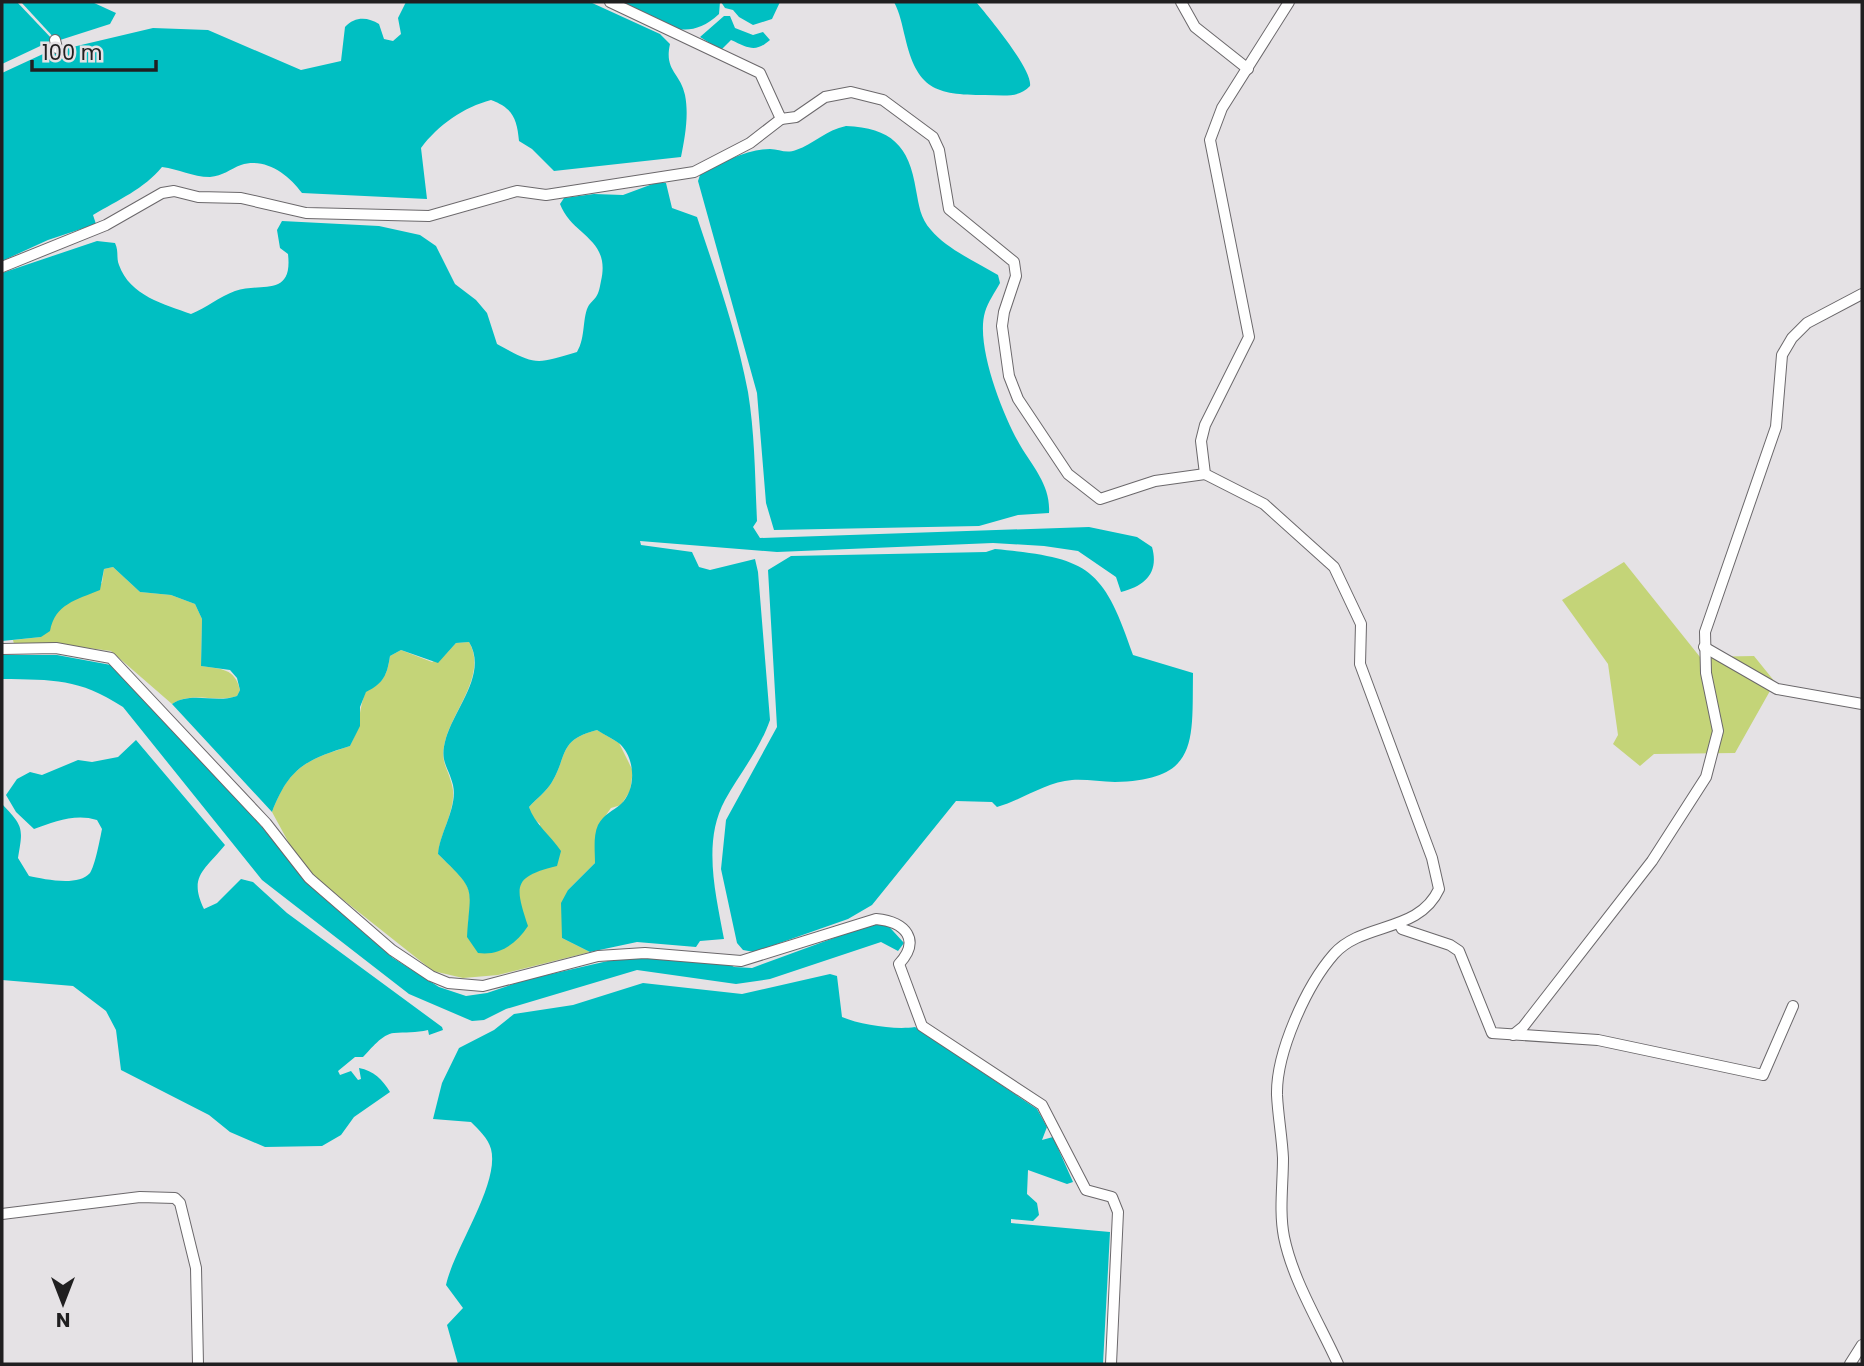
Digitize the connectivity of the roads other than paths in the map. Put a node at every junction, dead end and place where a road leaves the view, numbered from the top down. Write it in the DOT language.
graph roads {
  1 [pos="610,2"];
  2 [pos="1181,2"];
  3 [pos="1289,2"];
  4 [pos="1248,69"];
  5 [pos="781,119"];
  6 [pos="2,267"];
  7 [pos="1862,294"];
  8 [pos="1205,474"];
  9 [pos="1704,647"];
  10 [pos="2,649"];
  11 [pos="1862,704"];
  12 [pos="1399,923"];
  13 [pos="1793,1006"];
  14 [pos="1513,1035"];
  15 [pos="2,1214"];
  16 [pos="1862,1345"];
  17 [pos="198,1364"];
  18 [pos="1111,1364"];
  19 [pos="1338,1364"];
  20 [pos="1850,1364"];
  1 -- 5 [label="street"];
  2 -- 4 [label="street"];
  3 -- 4 [label="street"];
  4 -- 8 [label="street"];
  5 -- 6 [label="street"];
  5 -- 8 [label="street"];
  7 -- 9 [label="street"];
  8 -- 12 [label="street"];
  9 -- 11 [label="street"];
  9 -- 14 [label="street"];
  10 -- 18 [label="street"];
  12 -- 14 [label="street"];
  12 -- 19 [label="street"];
  13 -- 14 [label="street"];
  15 -- 17 [label="street"];
  16 -- 20 [label="street"];
}
